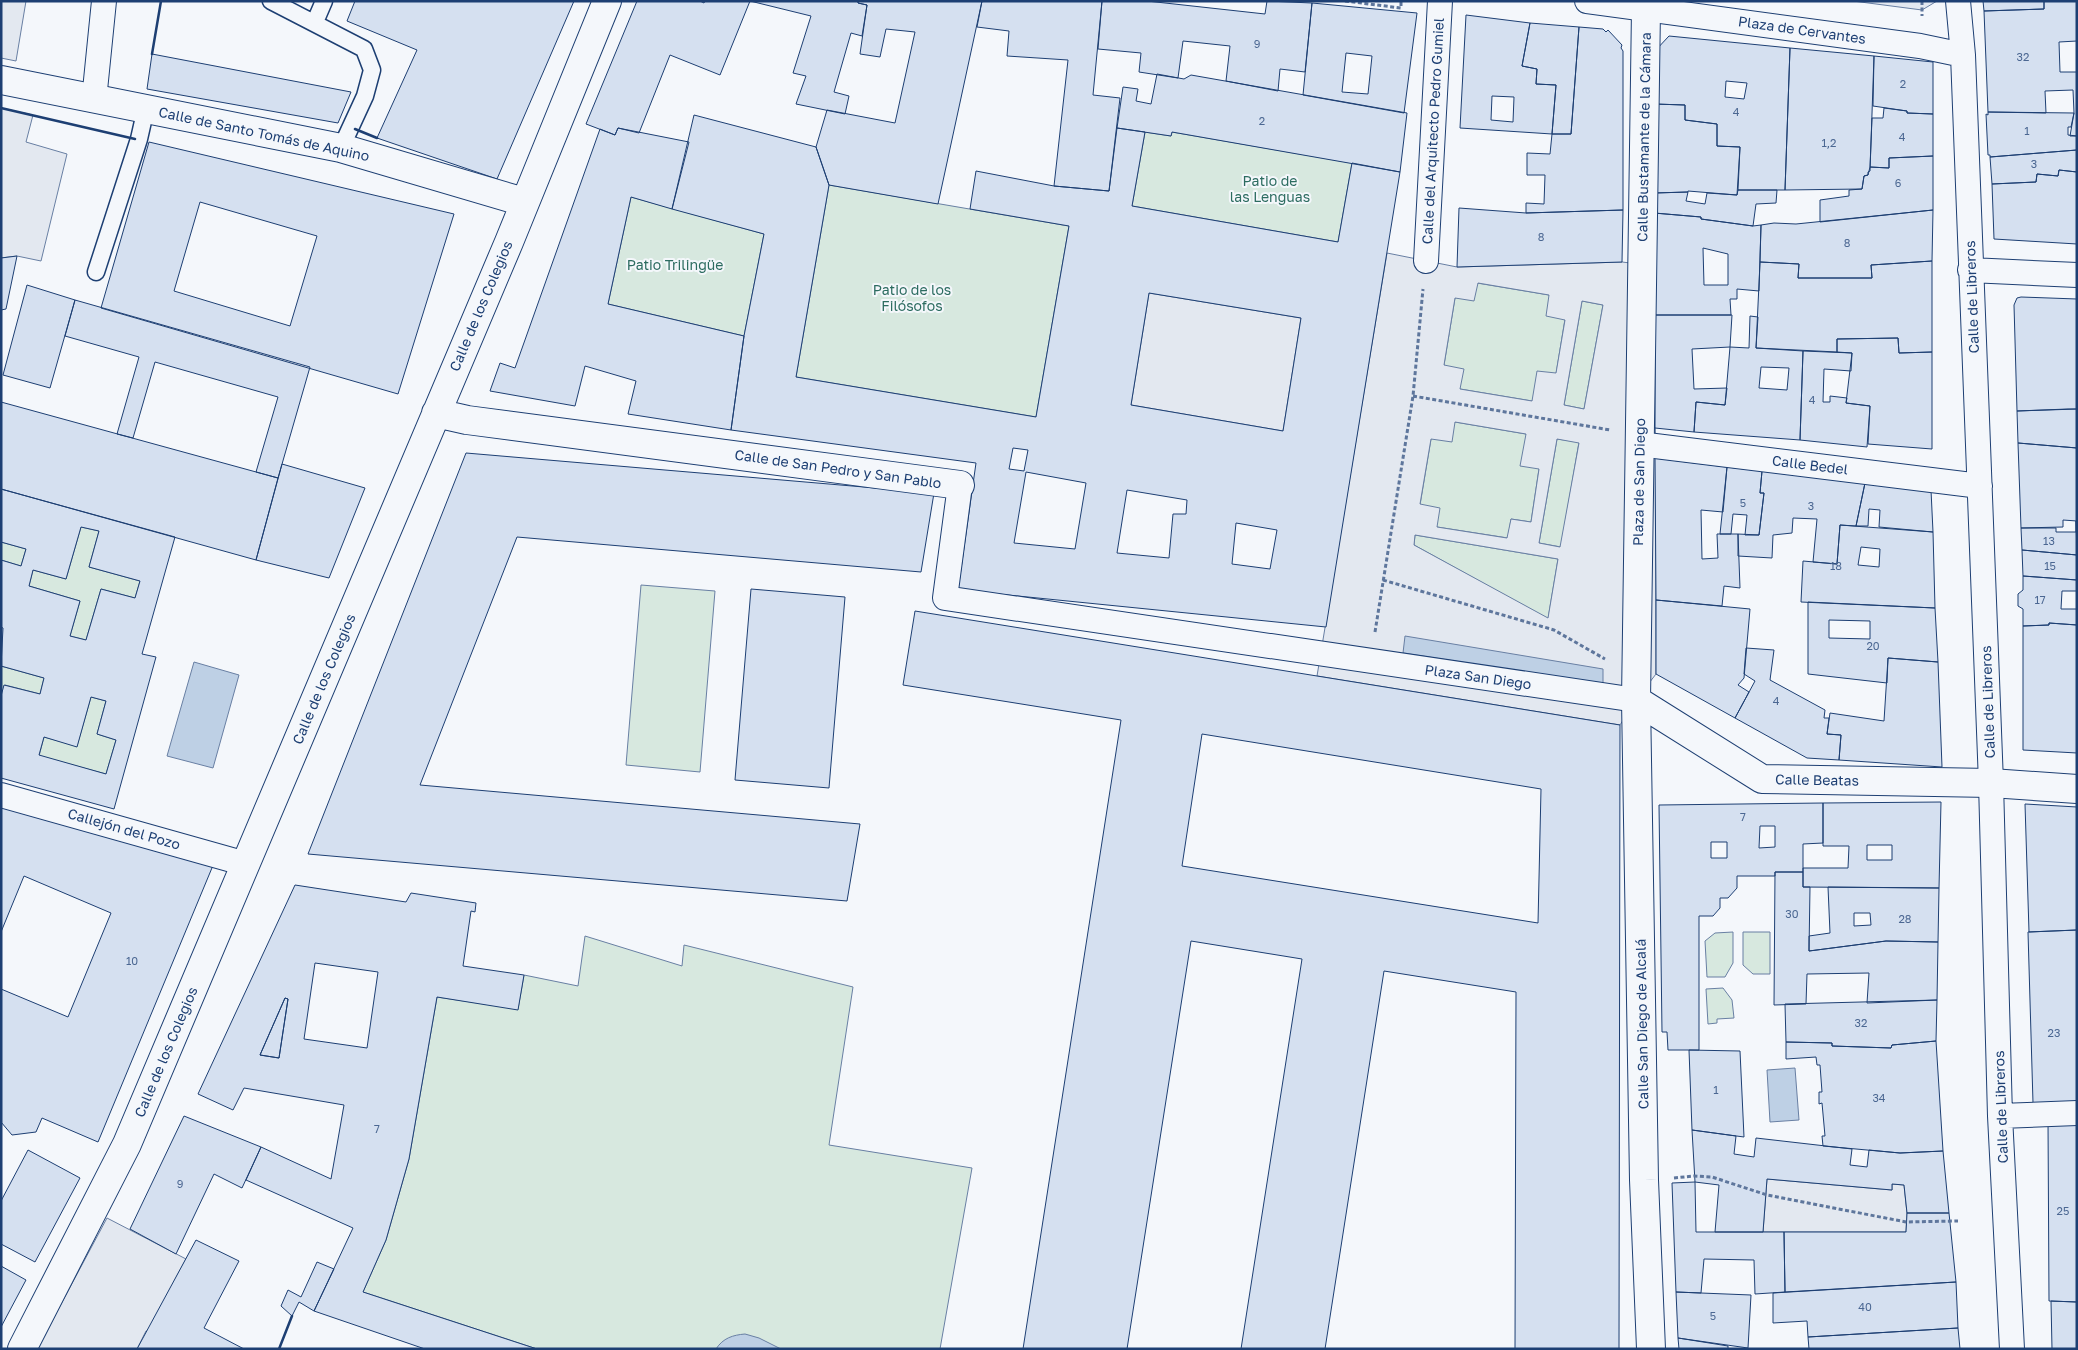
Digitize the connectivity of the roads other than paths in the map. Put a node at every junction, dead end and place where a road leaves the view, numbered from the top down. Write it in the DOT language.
graph roads {
  1 [pos="104,1"];
  2 [pos="271,1"];
  3 [pos="324,1"];
  4 [pos="607,1"];
  5 [pos="1440,1"];
  6 [pos="1587,1"];
  7 [pos="1958,1"];
  8 [pos="1646,9"];
  9 [pos="314,22"];
  10 [pos="1963,55"];
  11 [pos="1,80"];
  12 [pos="94,100"];
  13 [pos="146,108"];
  14 [pos="341,148"];
  15 [pos="524,202"];
  16 [pos="1426,261"];
  17 [pos="1642,265"];
  18 [pos="1970,270"];
  19 [pos="96,272"];
  20 [pos="2077,275"];
  21 [pos="436,413"];
  22 [pos="1640,439"];
  23 [pos="960,485"];
  24 [pos="1980,486"];
  25 [pos="1321,653"];
  26 [pos="1636,688"];
  27 [pos="1991,783"];
  28 [pos="2077,790"];
  29 [pos="1,794"];
  30 [pos="246,864"];
  31 [pos="2077,1113"];
  32 [pos="2000,1116"];
  33 [pos="22,1349"];
  34 [pos="1651,1349"];
  35 [pos="2012,1349"];
  1 -- 12 [label="street"];
  2 -- 9 [label="lane"];
  3 -- 9 [label="lane"];
  4 -- 15 [label="street, Calle de los Colegios"];
  5 -- 16 [label="street, Calle del Arquitecto Pedro Gumiel"];
  6 -- 8 [label="street, Plaza de Cervantes"];
  7 -- 10 [label="street"];
  8 -- 10 [label="street, Plaza de Cervantes"];
  8 -- 17 [label="street, Calle Bustamante de la Cámara"];
  9 -- 14 [label="lane"];
  10 -- 18 [label="street, Calle de Libreros"];
  11 -- 12 [label="street, Calle de Santo Tomás de Aquino"];
  12 -- 13 [label="street, Calle de Santo Tomás de Aquino"];
  13 -- 14 [label="street, Calle de Santo Tomás de Aquino"];
  13 -- 19 [label="lane"];
  14 -- 15 [label="street, Calle de Santo Tomás de Aquino"];
  15 -- 21 [label="street, Calle de los Colegios"];
  17 -- 22 [label="street, Plaza de San Diego"];
  18 -- 20 [label="street"];
  18 -- 24 [label="street, Calle de Libreros"];
  21 -- 23 [label="street, Calle de San Pedro y San Pablo"];
  21 -- 30 [label="street, Calle de los Colegios"];
  22 -- 24 [label="street, Calle Bedel"];
  22 -- 26 [label="street, Plaza de San Diego"];
  23 -- 25 [label="street, Calle de San Pedro y San Pablo"];
  24 -- 27 [label="street, Calle de Libreros"];
  25 -- 26 [label="street, Plaza San Diego"];
  26 -- 27 [label="street, Calle Beatas"];
  26 -- 34 [label="street, Calle San Diego de Alcalá"];
  27 -- 28 [label="street, Calle Beatas"];
  27 -- 32 [label="street, Calle de Libreros"];
  29 -- 30 [label="street, Callejón del Pozo"];
  30 -- 33 [label="street, Calle de los Colegios"];
  31 -- 32 [label="street"];
  32 -- 35 [label="street, Calle de Libreros"];
}
